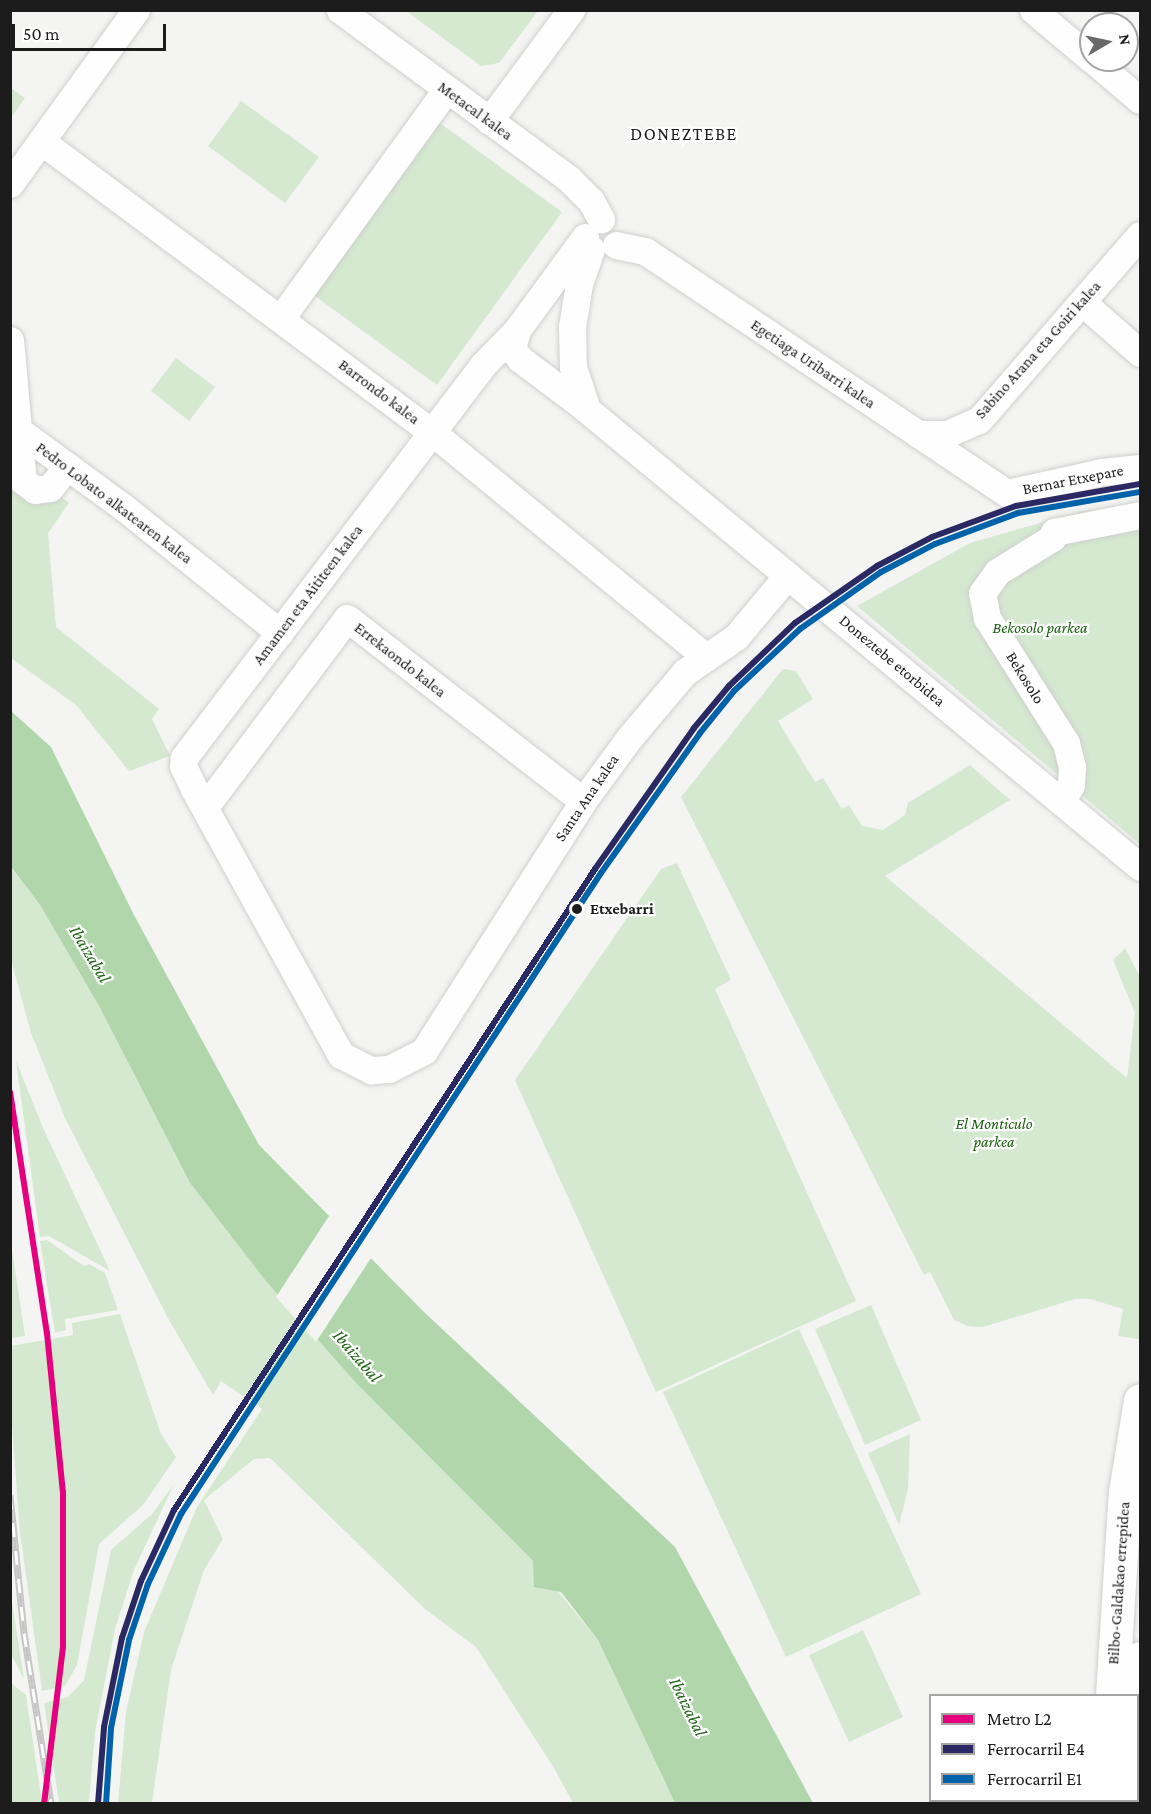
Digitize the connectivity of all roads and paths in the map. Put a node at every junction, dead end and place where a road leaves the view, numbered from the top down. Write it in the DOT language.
graph roads {
  1 [pos="136,10"];
  2 [pos="340,10"];
  3 [pos="571,10"];
  4 [pos="1034,10"];
  5 [pos="1079,48"];
  6 [pos="1107,72"];
  7 [pos="446,90"];
  8 [pos="1140,100"];
  9 [pos="489,121"];
  10 [pos="41,141"];
  11 [pos="10,184"];
  12 [pos="1140,235"];
  13 [pos="598,238"];
  14 [pos="1082,302"];
  15 [pos="281,318"];
  16 [pos="517,330"];
  17 [pos="10,340"];
  18 [pos="1140,352"];
  19 [pos="520,359"];
  20 [pos="483,365"];
  21 [pos="588,410"];
  22 [pos="18,430"];
  23 [pos="432,432"];
  24 [pos="918,434"];
  25 [pos="67,466"];
  26 [pos="1140,468"];
  27 [pos="1007,493"];
  28 [pos="1140,515"];
  29 [pos="787,576"];
  30 [pos="280,633"];
  31 [pos="706,657"];
  32 [pos="583,801"];
  33 [pos="1062,801"];
  34 [pos="205,807"];
  35 [pos="1140,867"];
  36 [pos="1140,1400"];
  37 [pos="1140,1658"];
  38 [pos="1112,1694"];
  39 [pos="1138,1694"];
  1 -- 10 [label="street"];
  2 -- 7 [label="street, Metacal kalea"];
  3 -- 9 [label="street"];
  4 -- 5 [label="street"];
  6 -- 8 [label="street"];
  7 -- 9 [label="street, Metacal kalea"];
  7 -- 15 [label="street"];
  9 -- 13 [label="street, Metacal kalea"];
  10 -- 11 [label="street"];
  10 -- 15 [label="street, Barrondo kalea"];
  12 -- 14 [label="street, Sabino Arana eta Goiri kalea"];
  13 -- 16 [label="street"];
  13 -- 21 [label="street, Doneztebe etorbidea"];
  13 -- 24 [label="street, Egetiaga Uribarri kalea"];
  14 -- 18 [label="street"];
  14 -- 24 [label="street, Sabino Arana eta Goiri kalea"];
  15 -- 23 [label="street, Barrondo kalea"];
  16 -- 19 [label="street"];
  16 -- 20 [label="street"];
  17 -- 22 [label="street, Pedro Lobato alkatearen kalea"];
  19 -- 20 [label="street"];
  19 -- 21 [label="street, Doneztebe etorbidea"];
  20 -- 23 [label="street"];
  21 -- 29 [label="street, Doneztebe etorbidea"];
  22 -- 25 [label="street, Pedro Lobato alkatearen kalea"];
  22 -- 25 [label="street"];
  23 -- 30 [label="street, Amamen eta Aititeen kalea"];
  23 -- 31 [label="street, Barrondo kalea"];
  24 -- 27 [label="street, Egetiaga Uribarri kalea"];
  25 -- 30 [label="street, Pedro Lobato alkatearen kalea"];
  26 -- 27 [label="street, Bernar Etxepare"];
  28 -- 33 [label="street, Bekosolo"];
  29 -- 31 [label="street, Santa Ana kalea"];
  29 -- 33 [label="street, Doneztebe etorbidea"];
  30 -- 34 [label="street, Amamen eta Aititeen kalea"];
  31 -- 32 [label="street, Santa Ana kalea"];
  32 -- 34 [label="street, Errekaondo kalea"];
  32 -- 34 [label="street, Santa Ana kalea"];
  33 -- 35 [label="street, Doneztebe etorbidea"];
  36 -- 38 [label="highway, Bilbo-Galdakao errepidea"];
  37 -- 39 [label="highway, Bilbo-Galdakao errepidea"];
}
